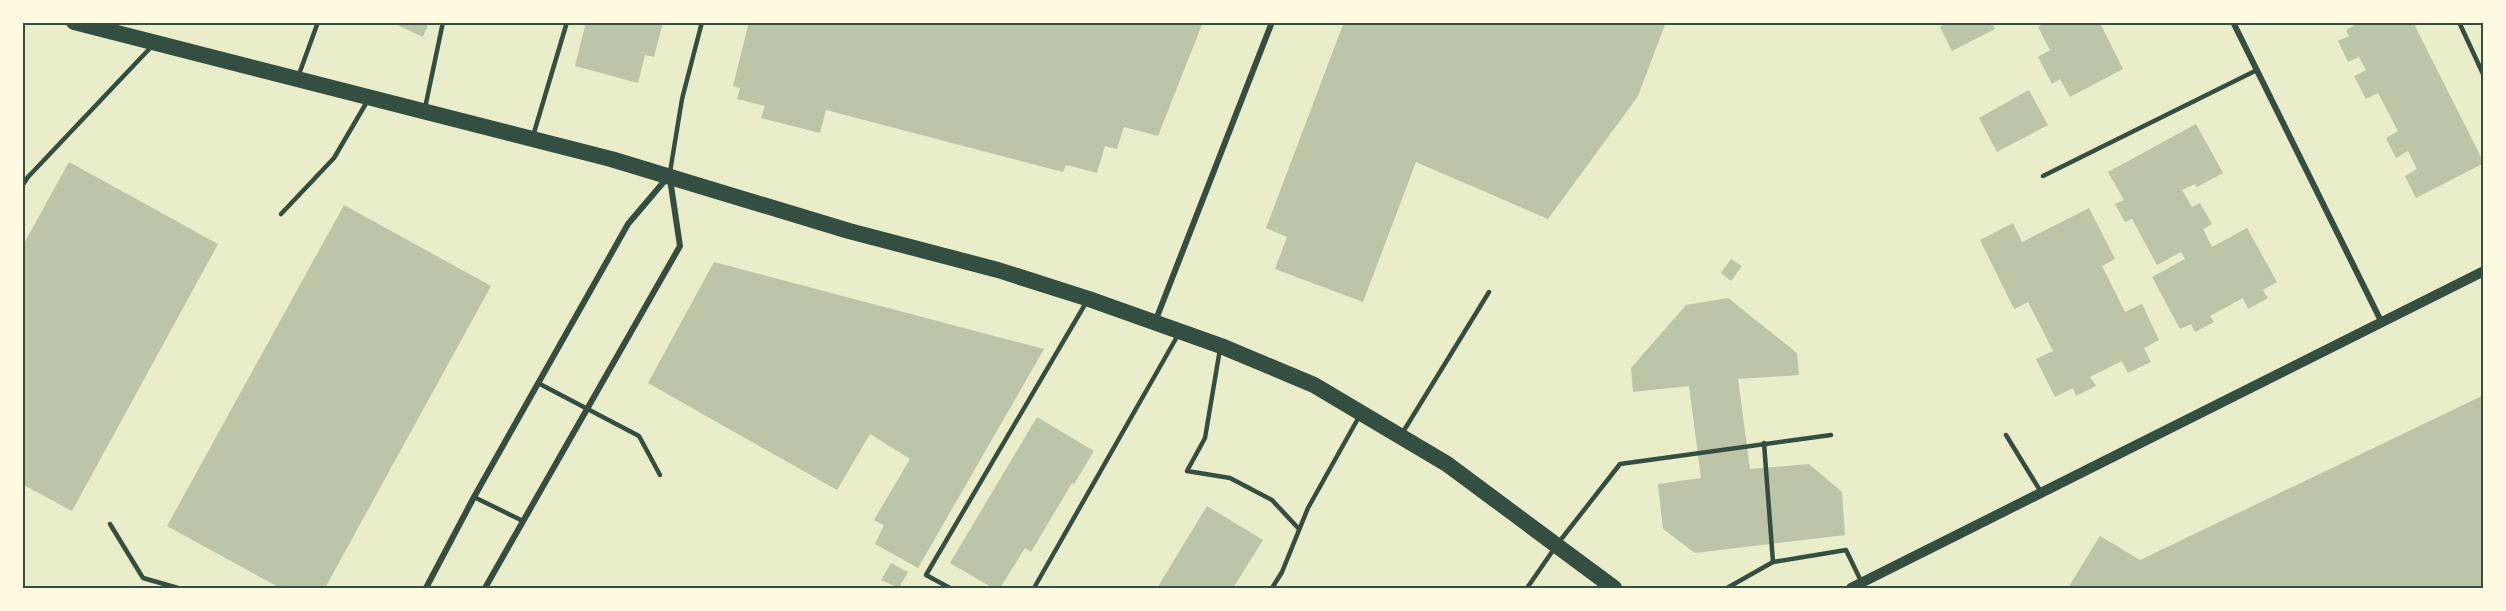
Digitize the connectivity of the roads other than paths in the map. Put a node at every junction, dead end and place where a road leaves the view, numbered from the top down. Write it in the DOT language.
graph roads {
  1 [pos="74,22"];
  2 [pos="318,22"];
  3 [pos="443,22"];
  4 [pos="567,22"];
  5 [pos="702,22"];
  6 [pos="1272,22"];
  7 [pos="2233,22"];
  8 [pos="2459,22"];
  9 [pos="155,43"];
  10 [pos="2257,69"];
  11 [pos="2484,76"];
  12 [pos="297,80"];
  13 [pos="370,97"];
  14 [pos="424,111"];
  15 [pos="532,138"];
  16 [pos="669,175"];
  17 [pos="2043,176"];
  18 [pos="22,186"];
  19 [pos="281,214"];
  20 [pos="2484,271"];
  21 [pos="1490,292"];
  22 [pos="1089,299"];
  23 [pos="1154,323"];
  24 [pos="2382,323"];
  25 [pos="1180,332"];
  26 [pos="1221,346"];
  27 [pos="538,383"];
  28 [pos="587,409"];
  29 [pos="1361,413"];
  30 [pos="1831,435"];
  31 [pos="2006,435"];
  32 [pos="1400,437"];
  33 [pos="1764,443"];
  34 [pos="660,475"];
  35 [pos="2042,493"];
  36 [pos="474,497"];
  37 [pos="522,521"];
  38 [pos="110,524"];
  39 [pos="1299,529"];
  40 [pos="1557,545"];
  41 [pos="1773,562"];
  42 [pos="1862,583"];
  43 [pos="178,588"];
  44 [pos="426,588"];
  45 [pos="485,588"];
  46 [pos="950,588"];
  47 [pos="1034,588"];
  48 [pos="1272,588"];
  49 [pos="1527,588"];
  50 [pos="1614,588"];
  51 [pos="1727,588"];
  52 [pos="1851,588"];
  1 -- 9 [label="highway"];
  2 -- 12 [label="lane"];
  3 -- 14 [label="lane"];
  4 -- 15 [label="lane"];
  5 -- 16 [label="lane"];
  6 -- 23 [label="street"];
  7 -- 10 [label="street"];
  8 -- 11 [label="lane"];
  9 -- 12 [label="highway"];
  9 -- 18 [label="lane"];
  10 -- 17 [label="lane"];
  10 -- 24 [label="street"];
  12 -- 13 [label="highway"];
  13 -- 14 [label="highway"];
  13 -- 19 [label="lane"];
  14 -- 15 [label="highway"];
  15 -- 16 [label="highway"];
  16 -- 22 [label="highway"];
  16 -- 27 [label="street"];
  16 -- 28 [label="street"];
  20 -- 24 [label="street"];
  21 -- 32 [label="lane"];
  22 -- 23 [label="highway"];
  22 -- 46 [label="lane"];
  23 -- 25 [label="highway"];
  24 -- 35 [label="street"];
  25 -- 26 [label="highway"];
  25 -- 47 [label="lane"];
  26 -- 29 [label="highway"];
  26 -- 39 [label="lane"];
  27 -- 28 [label="lane"];
  27 -- 36 [label="street"];
  28 -- 34 [label="lane"];
  28 -- 37 [label="street"];
  29 -- 32 [label="highway"];
  29 -- 39 [label="lane"];
  30 -- 33 [label="lane"];
  31 -- 35 [label="lane"];
  32 -- 40 [label="highway"];
  33 -- 40 [label="lane"];
  33 -- 41 [label="lane"];
  35 -- 42 [label="street"];
  36 -- 37 [label="lane"];
  36 -- 44 [label="street"];
  37 -- 45 [label="street"];
  38 -- 43 [label="lane"];
  39 -- 48 [label="lane"];
  40 -- 49 [label="lane"];
  40 -- 50 [label="highway"];
  41 -- 42 [label="lane"];
  41 -- 51 [label="lane"];
  42 -- 52 [label="street"];
}
